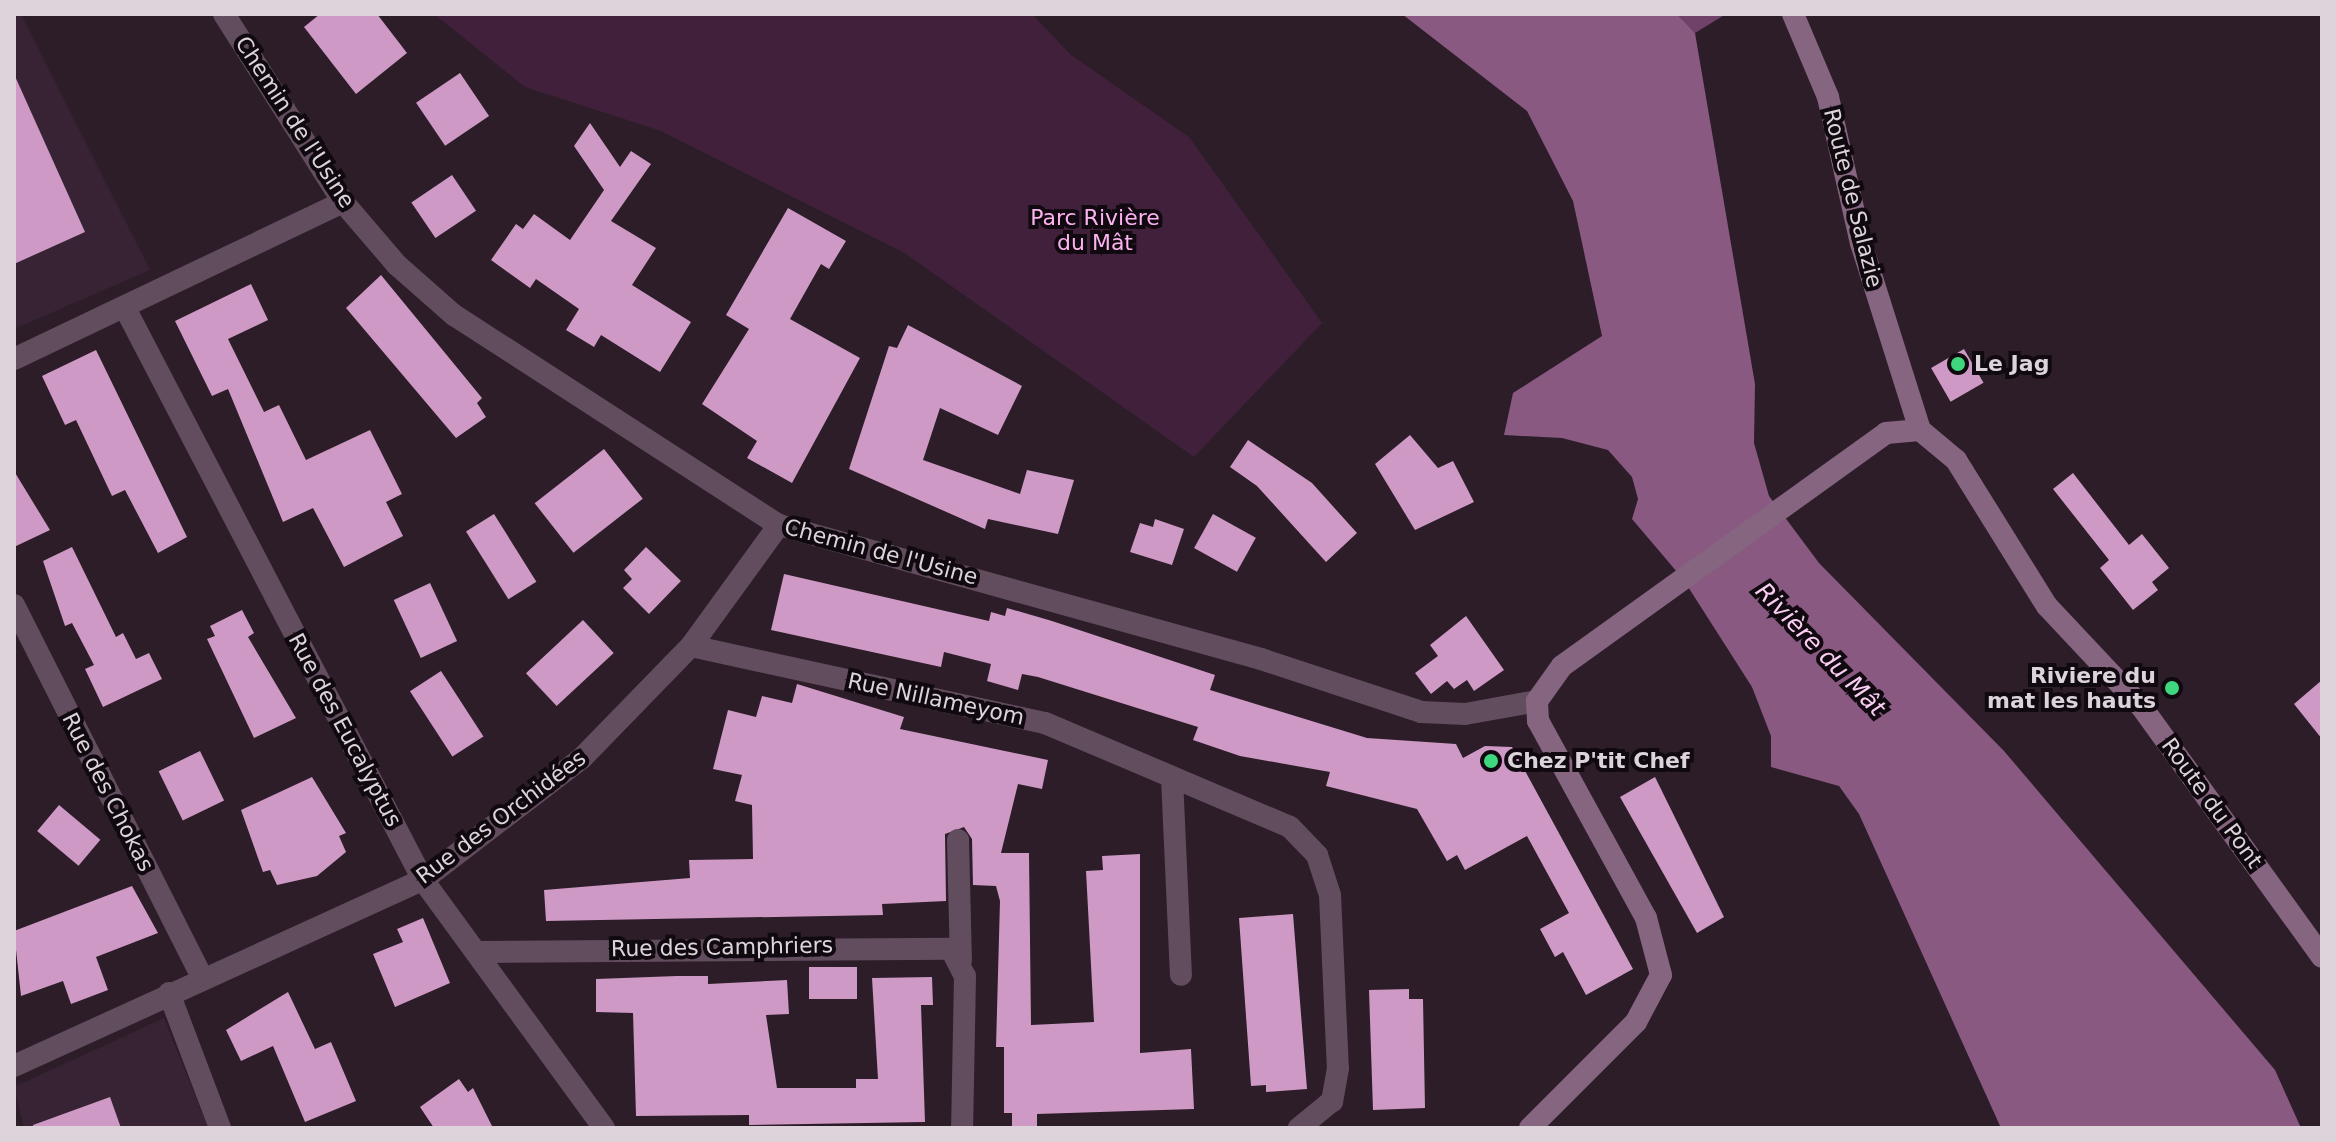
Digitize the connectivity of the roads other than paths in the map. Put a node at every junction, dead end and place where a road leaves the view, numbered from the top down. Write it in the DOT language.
graph roads {
  1 [pos="224,14"];
  2 [pos="1793,14"];
  3 [pos="343,202"];
  4 [pos="125,308"];
  5 [pos="14,359"];
  6 [pos="1920,430"];
  7 [pos="779,525"];
  8 [pos="14,605"];
  9 [pos="691,646"];
  10 [pos="1537,701"];
  11 [pos="1172,778"];
  12 [pos="958,840"];
  13 [pos="423,880"];
  14 [pos="477,952"];
  15 [pos="2322,957"];
  16 [pos="961,960"];
  17 [pos="1181,975"];
  18 [pos="203,979"];
  19 [pos="169,993"];
  20 [pos="14,1066"];
  21 [pos="220,1128"];
  22 [pos="604,1128"];
  23 [pos="962,1128"];
  24 [pos="1299,1128"];
  25 [pos="1530,1128"];
  1 -- 3 [label="street, Chemin de l'Usine"];
  2 -- 6 [label="main road, Route de Salazie"];
  3 -- 4 [label="street"];
  3 -- 7 [label="street, Chemin de l'Usine"];
  4 -- 5 [label="street"];
  4 -- 13 [label="street, Rue des Eucalyptus"];
  6 -- 10 [label="main road"];
  6 -- 15 [label="main road, Route du Pont"];
  7 -- 9 [label="street, Rue des Orchidées"];
  7 -- 10 [label="street, Chemin de l'Usine"];
  8 -- 18 [label="street, Rue des Chokas"];
  9 -- 11 [label="street, Rue Nillameyom"];
  9 -- 13 [label="street, Rue des Orchidées"];
  10 -- 25 [label="main road"];
  11 -- 17 [label="street"];
  11 -- 24 [label="street, Rue Nillameyom"];
  12 -- 16 [label="street"];
  13 -- 14 [label="street, Rue des Eucalyptus"];
  13 -- 18 [label="street, Rue des Orchidées"];
  14 -- 16 [label="street, Rue des Camphriers"];
  14 -- 22 [label="street, Rue des Eucalyptus"];
  16 -- 23 [label="street"];
  18 -- 19 [label="street, Rue des Orchidées"];
  19 -- 20 [label="street, Rue des Orchidées"];
  19 -- 21 [label="street"];
}
